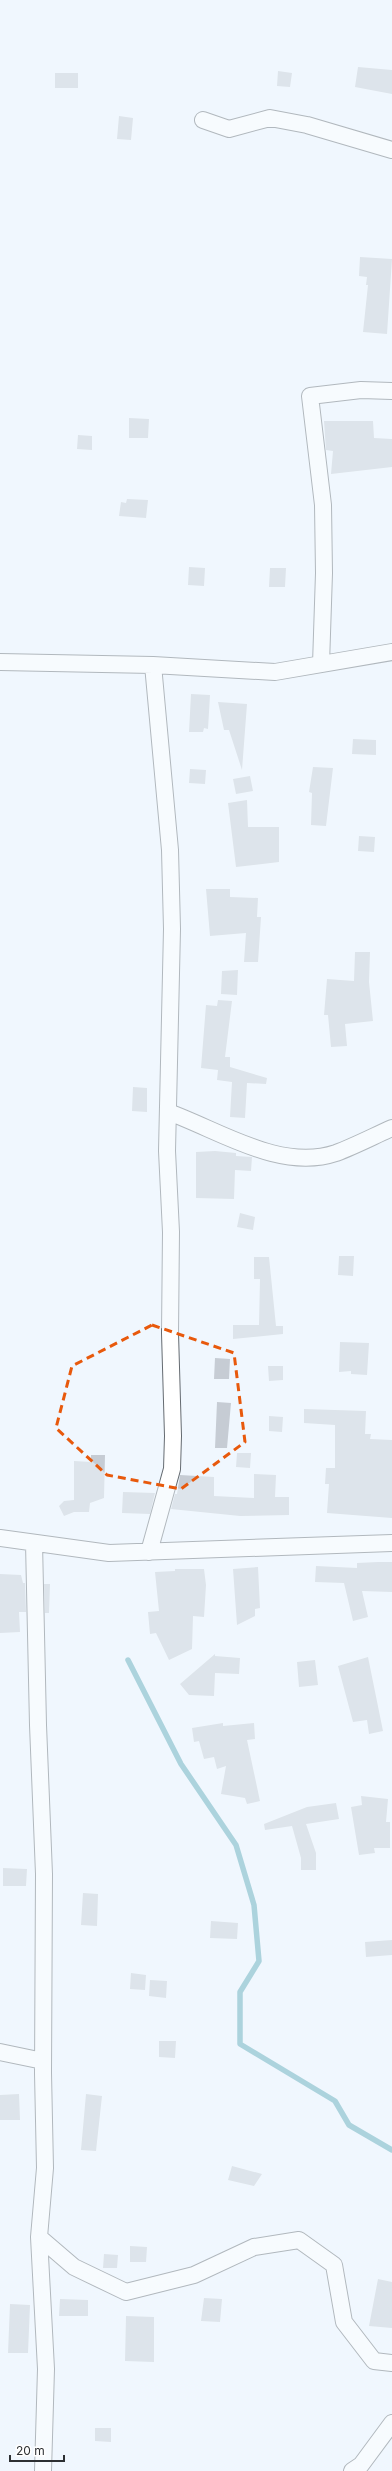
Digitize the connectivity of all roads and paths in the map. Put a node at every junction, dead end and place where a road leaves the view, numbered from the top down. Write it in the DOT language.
graph roads {
  1 [pos="203,120"];
  2 [pos="392,150"];
  3 [pos="392,391"];
  4 [pos="392,652"];
  5 [pos="0,662"];
  6 [pos="321,664"];
  7 [pos="153,665"];
  8 [pos="168,1112"];
  9 [pos="392,1128"];
  10 [pos="0,1538"];
  11 [pos="34,1543"];
  12 [pos="392,1543"];
  13 [pos="149,1552"];
  14 [pos="0,2052"];
  15 [pos="43,2061"];
  16 [pos="40,2237"];
  17 [pos="392,2364"];
  18 [pos="392,2423"];
  19 [pos="43,2471"];
  20 [pos="352,2471"];
  1 -- 2 [label="street"];
  3 -- 6 [label="street"];
  4 -- 6 [label="street"];
  5 -- 7 [label="street"];
  6 -- 7 [label="street"];
  7 -- 8 [label="street"];
  8 -- 9 [label="street"];
  8 -- 13 [label="street"];
  10 -- 11 [label="street"];
  11 -- 13 [label="street"];
  11 -- 15 [label="street"];
  12 -- 13 [label="street"];
  14 -- 15 [label="street"];
  15 -- 16 [label="street"];
  16 -- 17 [label="street"];
  16 -- 19 [label="street"];
  18 -- 20 [label="street"];
}
